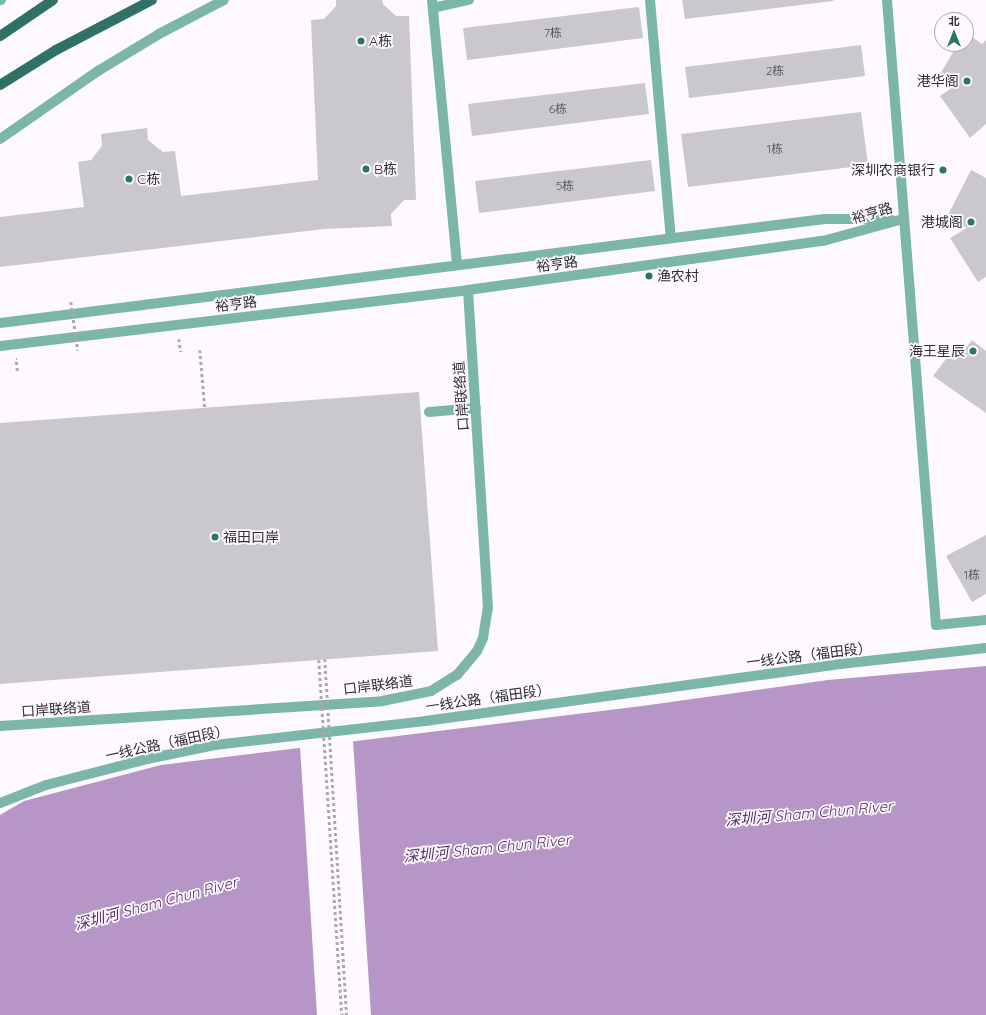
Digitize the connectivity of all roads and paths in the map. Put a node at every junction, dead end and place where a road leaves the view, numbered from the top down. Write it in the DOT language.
graph roads {
  1 [pos="53,0"];
  2 [pos="152,0"];
  3 [pos="224,0"];
  4 [pos="469,0"];
  5 [pos="650,0"];
  6 [pos="887,0"];
  7 [pos="432,4"];
  8 [pos="0,36"];
  9 [pos="0,85"];
  10 [pos="0,139"];
  11 [pos="903,219"];
  12 [pos="672,238"];
  13 [pos="457,265"];
  14 [pos="468,290"];
  15 [pos="71,302"];
  16 [pos="0,323"];
  17 [pos="179,339"];
  18 [pos="0,346"];
  19 [pos="200,350"];
  20 [pos="78,351"];
  21 [pos="181,352"];
  22 [pos="16,359"];
  23 [pos="17,371"];
  24 [pos="205,408"];
  25 [pos="476,408"];
  26 [pos="429,412"];
  27 [pos="986,620"];
  28 [pos="986,648"];
  29 [pos="325,659"];
  30 [pos="319,660"];
  31 [pos="0,726"];
  32 [pos="0,803"];
  33 [pos="342,1015"];
  34 [pos="347,1015"];
  1 -- 8 [label="main road"];
  2 -- 9 [label="main road, bridge"];
  3 -- 10 [label="street"];
  4 -- 7 [label="street"];
  5 -- 12 [label="street"];
  6 -- 11 [label="street"];
  7 -- 13 [label="street"];
  11 -- 12 [label="street, 裕亨路"];
  11 -- 14 [label="street, 裕亨路"];
  11 -- 27 [label="street"];
  12 -- 13 [label="street, 裕亨路"];
  13 -- 16 [label="street, 裕亨路"];
  14 -- 18 [label="street, 裕亨路"];
  14 -- 25 [label="street, 口岸联络道"];
  15 -- 20 [label="path, bridge"];
  17 -- 21 [label="path"];
  19 -- 24 [label="path"];
  22 -- 23 [label="path"];
  25 -- 26 [label="street"];
  25 -- 31 [label="street, 口岸联络道"];
  28 -- 32 [label="street, 一线公路（福田段）"];
  29 -- 34 [label="path, bridge"];
  30 -- 33 [label="path, bridge"];
}
